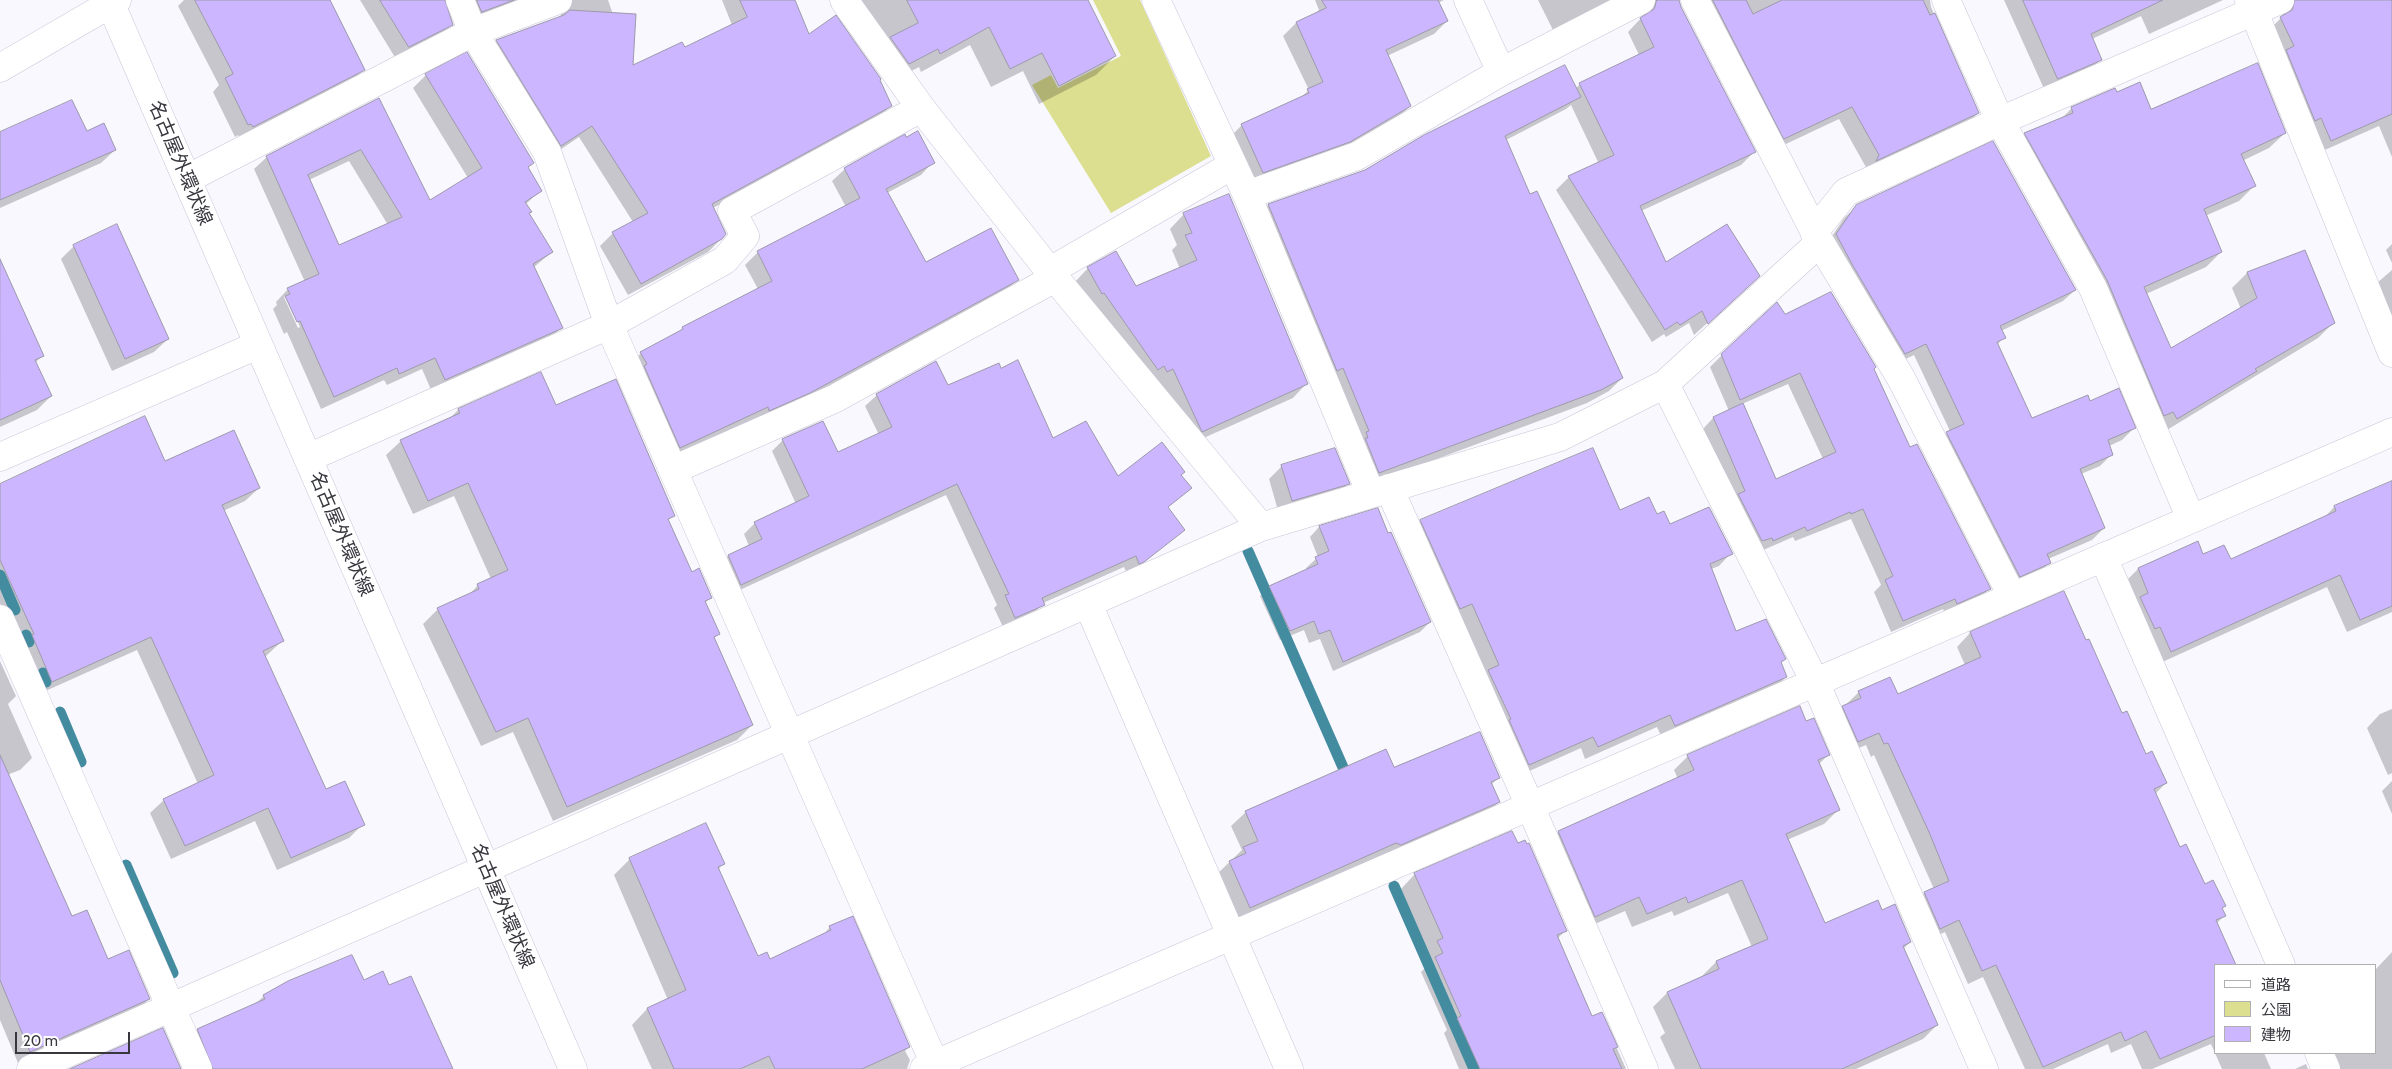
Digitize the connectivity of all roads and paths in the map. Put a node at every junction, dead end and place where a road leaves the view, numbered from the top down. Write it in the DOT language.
graph roads {
  1 [pos="460,0"];
  2 [pos="558,0"];
  3 [pos="844,0"];
  4 [pos="1156,0"];
  5 [pos="1468,0"];
  6 [pos="1641,0"];
  7 [pos="1695,0"];
  8 [pos="1946,0"];
  9 [pos="2280,0"];
  10 [pos="112,1"];
  11 [pos="2252,6"];
  12 [pos="473,32"];
  13 [pos="0,68"];
  14 [pos="1501,72"];
  15 [pos="921,108"];
  16 [pos="2000,121"];
  17 [pos="1231,166"];
  18 [pos="186,179"];
  19 [pos="1247,195"];
  20 [pos="1817,237"];
  21 [pos="1052,275"];
  22 [pos="610,325"];
  23 [pos="258,345"];
  24 [pos="2392,353"];
  25 [pos="1665,384"];
  26 [pos="2392,432"];
  27 [pos="0,457"];
  28 [pos="308,458"];
  29 [pos="673,470"];
  30 [pos="1380,491"];
  31 [pos="2191,519"];
  32 [pos="1261,527"];
  33 [pos="2103,557"];
  34 [pos="2012,596"];
  35 [pos="1088,604"];
  36 [pos="0,619"];
  37 [pos="1815,682"];
  38 [pos="790,735"];
  39 [pos="1530,806"];
  40 [pos="486,870"];
  41 [pos="1231,935"];
  42 [pos="2280,964"];
  43 [pos="171,1008"];
  44 [pos="2319,1054"];
  45 [pos="932,1067"];
  46 [pos="31,1069"];
  47 [pos="198,1069"];
  48 [pos="573,1069"];
  49 [pos="1289,1069"];
  50 [pos="1644,1069"];
  51 [pos="1984,1069"];
  52 [pos="2326,1069"];
  1 -- 12 [label="street"];
  2 -- 12 [label="street"];
  3 -- 15 [label="street"];
  4 -- 17 [label="street"];
  5 -- 14 [label="street"];
  6 -- 14 [label="street"];
  7 -- 20 [label="street"];
  8 -- 16 [label="street"];
  9 -- 11 [label="street"];
  10 -- 13 [label="street"];
  10 -- 18 [label="street, 名古屋外環状線"];
  11 -- 16 [label="street"];
  11 -- 24 [label="street"];
  12 -- 18 [label="street"];
  12 -- 22 [label="street"];
  14 -- 19 [label="street"];
  15 -- 21 [label="street"];
  15 -- 22 [label="street"];
  16 -- 20 [label="street"];
  16 -- 31 [label="street"];
  17 -- 19 [label="street"];
  17 -- 21 [label="street"];
  18 -- 23 [label="street, 名古屋外環状線"];
  19 -- 30 [label="street"];
  20 -- 25 [label="street"];
  20 -- 34 [label="street"];
  21 -- 29 [label="street"];
  21 -- 32 [label="street"];
  22 -- 28 [label="street"];
  22 -- 29 [label="street"];
  23 -- 27 [label="street"];
  23 -- 28 [label="street, 名古屋外環状線"];
  25 -- 30 [label="street"];
  25 -- 37 [label="street"];
  26 -- 31 [label="street"];
  28 -- 40 [label="street, 名古屋外環状線"];
  29 -- 38 [label="street"];
  30 -- 32 [label="street"];
  30 -- 39 [label="street"];
  31 -- 33 [label="street"];
  32 -- 35 [label="street"];
  33 -- 34 [label="street"];
  33 -- 42 [label="street"];
  34 -- 37 [label="street"];
  35 -- 38 [label="street"];
  35 -- 41 [label="street"];
  36 -- 43 [label="street"];
  37 -- 39 [label="street"];
  37 -- 51 [label="street"];
  38 -- 40 [label="street"];
  38 -- 45 [label="street"];
  39 -- 41 [label="street"];
  39 -- 50 [label="street"];
  40 -- 43 [label="street"];
  40 -- 48 [label="street, 名古屋外環状線"];
  41 -- 45 [label="street"];
  41 -- 49 [label="street"];
  43 -- 46 [label="street"];
  43 -- 47 [label="street"];
  44 -- 52 [label="street"];
}
